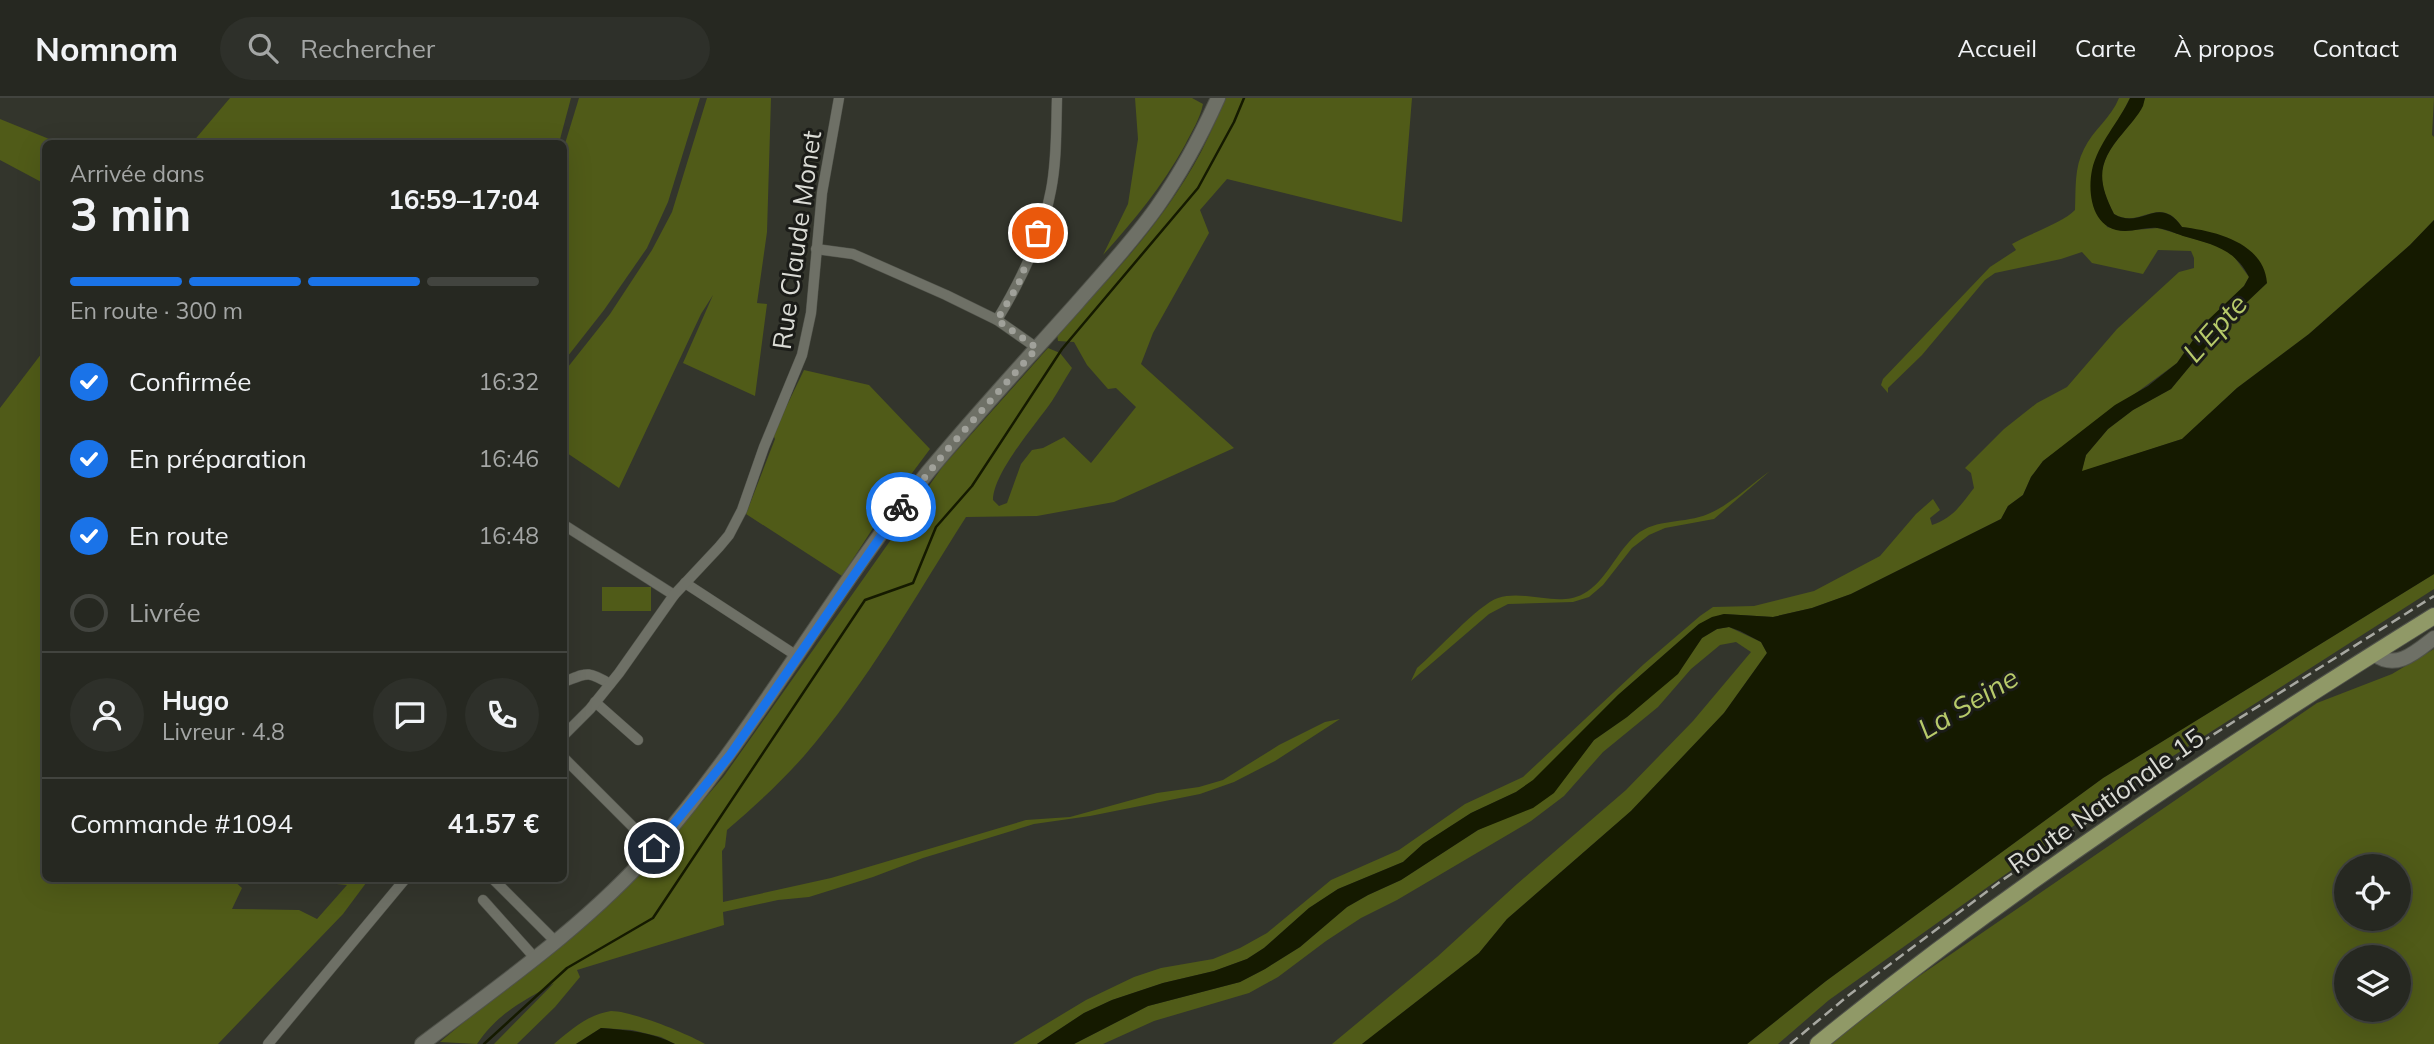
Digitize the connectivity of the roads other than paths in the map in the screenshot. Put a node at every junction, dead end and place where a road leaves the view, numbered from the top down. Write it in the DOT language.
graph roads {
  1 [pos="839,98"];
  2 [pos="1057,98"];
  3 [pos="1217,98"];
  4 [pos="816,249"];
  5 [pos="997,320"];
  6 [pos="1037,348"];
  7 [pos="567,527"];
  8 [pos="685,583"];
  9 [pos="674,596"];
  10 [pos="2434,616"];
  11 [pos="2434,638"];
  12 [pos="2374,654"];
  13 [pos="797,656"];
  14 [pos="567,681"];
  15 [pos="610,684"];
  16 [pos="595,702"];
  17 [pos="567,731"];
  18 [pos="638,740"];
  19 [pos="567,761"];
  20 [pos="654,848"];
  21 [pos="403,882"];
  22 [pos="496,882"];
  23 [pos="483,900"];
  24 [pos="556,942"];
  25 [pos="535,958"];
  26 [pos="268,1044"];
  27 [pos="422,1044"];
  28 [pos="1818,1044"];
  1 -- 4 [label="street, Rue Claude Monet"];
  2 -- 5 [label="street"];
  3 -- 6 [label="main road"];
  4 -- 5 [label="street"];
  4 -- 8 [label="street, Rue Claude Monet"];
  5 -- 6 [label="street"];
  6 -- 13 [label="main road"];
  7 -- 9 [label="street"];
  8 -- 9 [label="street, Rue Claude Monet"];
  8 -- 13 [label="street"];
  9 -- 15 [label="street, Rue Claude Monet"];
  10 -- 12 [label="main road, Route Nationale 15"];
  11 -- 12 [label="main road"];
  12 -- 28 [label="main road, Route Nationale 15"];
  13 -- 20 [label="main road"];
  14 -- 15 [label="street"];
  15 -- 16 [label="street, Rue Claude Monet"];
  16 -- 17 [label="street, Rue Claude Monet"];
  16 -- 18 [label="street"];
  19 -- 20 [label="street"];
  20 -- 24 [label="main road"];
  21 -- 26 [label="street"];
  22 -- 24 [label="street"];
  23 -- 25 [label="street"];
  24 -- 25 [label="main road"];
  25 -- 27 [label="main road"];
}
